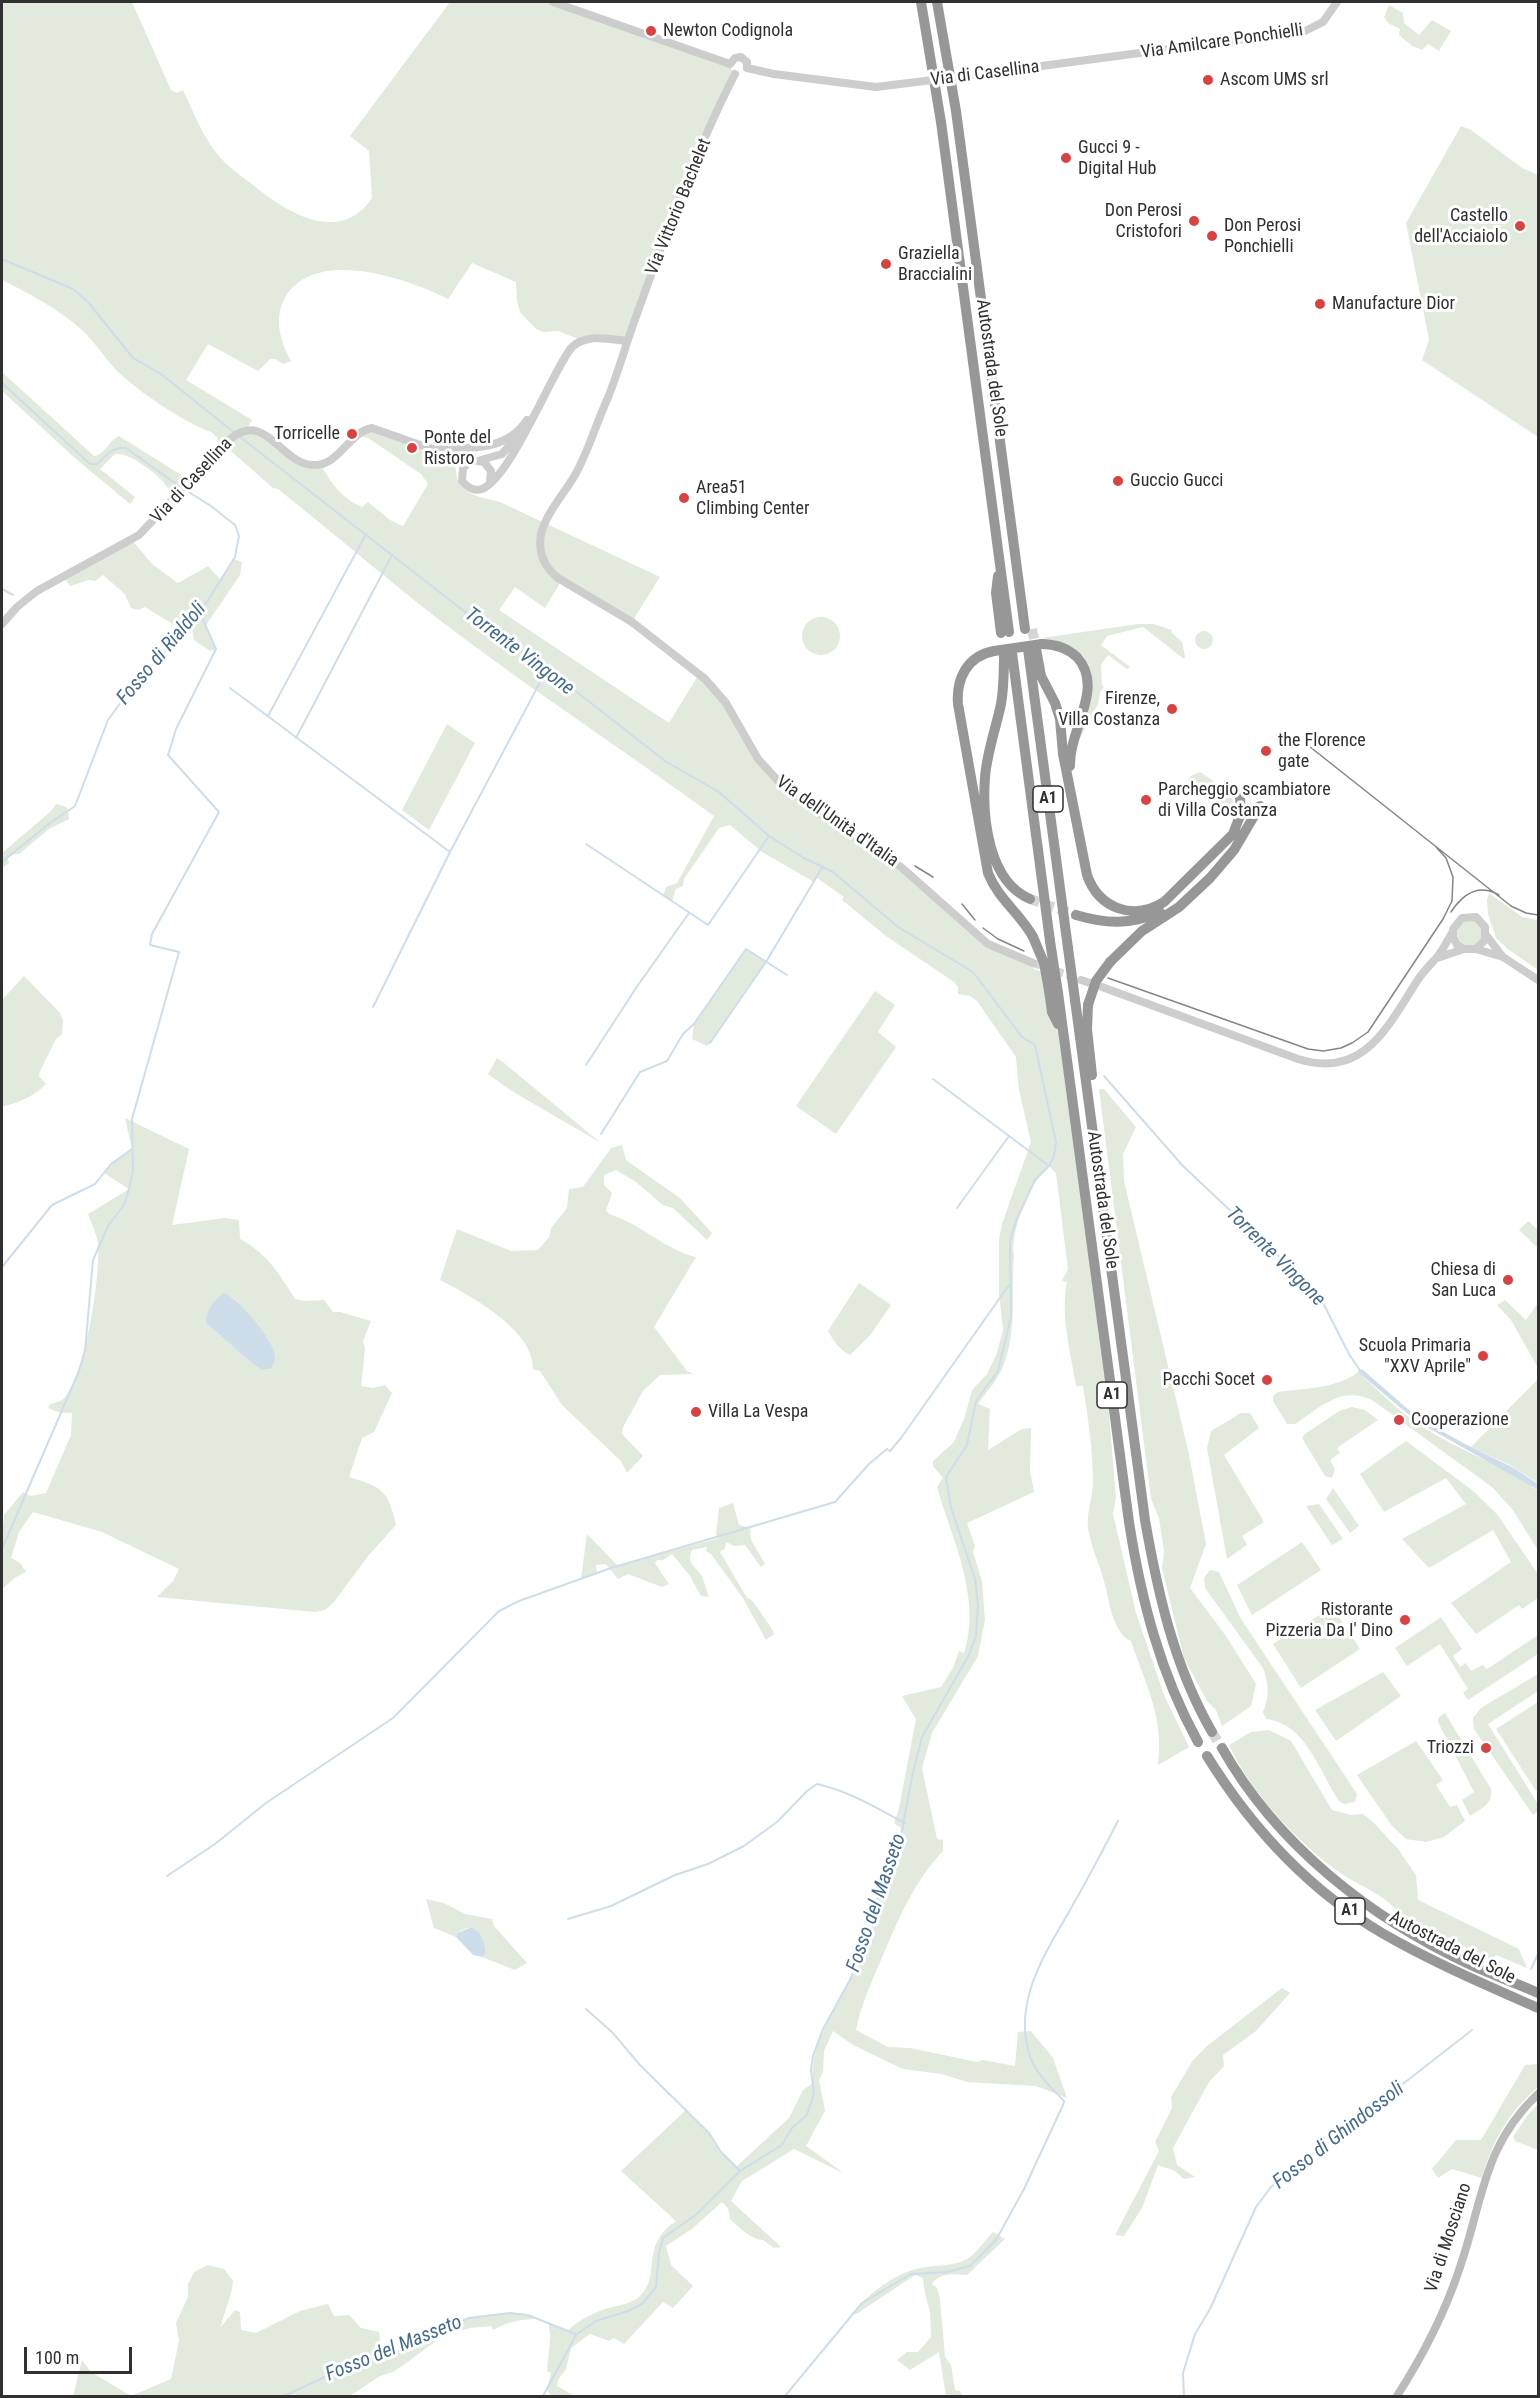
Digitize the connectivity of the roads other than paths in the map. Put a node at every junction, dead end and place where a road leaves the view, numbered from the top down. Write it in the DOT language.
graph roads {
  1 [pos="553,2"];
  2 [pos="921,2"];
  3 [pos="937,2"];
  4 [pos="1337,2"];
  5 [pos="1094,60"];
  6 [pos="730,64"];
  7 [pos="747,68"];
  8 [pos="735,74"];
  9 [pos="627,341"];
  10 [pos="550,383"];
  11 [pos="525,423"];
  12 [pos="420,445"];
  13 [pos="439,451"];
  14 [pos="472,460"];
  15 [pos="482,460"];
  16 [pos="463,468"];
  17 [pos="490,482"];
  18 [pos="2,624"];
  19 [pos="1029,629"];
  20 [pos="1005,632"];
  21 [pos="1035,647"];
  22 [pos="1003,652"];
  23 [pos="1071,784"];
  24 [pos="1239,798"];
  25 [pos="1260,806"];
  26 [pos="1210,878"];
  27 [pos="1030,899"];
  28 [pos="1076,915"];
  29 [pos="1452,933"];
  30 [pos="1486,935"];
  31 [pos="1464,949"];
  32 [pos="1476,949"];
  33 [pos="1503,957"];
  34 [pos="1437,958"];
  35 [pos="1033,963"];
  36 [pos="1082,980"];
  37 [pos="1539,980"];
  38 [pos="1090,983"];
  39 [pos="1102,987"];
  40 [pos="1053,992"];
  41 [pos="1092,1129"];
  42 [pos="1212,1732"];
  43 [pos="1198,1742"];
  44 [pos="1222,1748"];
  45 [pos="1207,1756"];
  46 [pos="1539,1993"];
  47 [pos="1539,2008"];
  48 [pos="1539,2094"];
  49 [pos="1397,2397"];
  1 -- 6 [label="street"];
  2 -- 20 [label="highway, Autostrada del Sole"];
  3 -- 19 [label="highway, Autostrada del Sole"];
  4 -- 5 [label="street, Via Amilcare Ponchielli"];
  5 -- 7 [label="street, Via di Casellina, bridge"];
  6 -- 7 [label="street"];
  6 -- 8 [label="street"];
  7 -- 8 [label="street"];
  8 -- 9 [label="street, Via Vittorio Bachelet"];
  9 -- 10 [label="street, Via di Casellina"];
  9 -- 35 [label="street, Via dell'Unità d'Italia"];
  10 -- 11 [label="street, Via di Casellina"];
  10 -- 17 [label="street, Via di Casellina"];
  11 -- 12 [label="street, Via di Casellina"];
  11 -- 15 [label="street, Via di Casellina"];
  12 -- 13 [label="street, Via di Casellina"];
  12 -- 18 [label="street, Via di Casellina"];
  13 -- 14 [label="street, Via di Casellina"];
  13 -- 16 [label="street, Via di Casellina"];
  14 -- 15 [label="street, Via di Casellina"];
  14 -- 16 [label="street"];
  15 -- 17 [label="street"];
  16 -- 17 [label="street, Via di Casellina"];
  21 -- 22 [label="highway, bridge"];
  21 -- 23 [label="highway"];
  21 -- 23 [label="highway"];
  21 -- 41 [label="highway, Autostrada del Sole / A1, bridge"];
  22 -- 27 [label="highway"];
  22 -- 40 [label="highway, A1, bridge"];
  22 -- 40 [label="highway, bridge"];
  23 -- 24 [label="highway"];
  25 -- 26 [label="highway"];
  26 -- 28 [label="highway"];
  26 -- 41 [label="highway, bridge"];
  29 -- 30 [label="street"];
  29 -- 31 [label="street"];
  29 -- 34 [label="street"];
  30 -- 32 [label="street"];
  30 -- 33 [label="street"];
  31 -- 32 [label="street"];
  31 -- 34 [label="street"];
  32 -- 33 [label="street"];
  33 -- 37 [label="street"];
  34 -- 39 [label="street"];
  36 -- 38 [label="street"];
  40 -- 43 [label="highway, Autostrada del Sole / A1"];
  41 -- 42 [label="highway, Autostrada del Sole / A1"];
  44 -- 46 [label="highway, Autostrada del Sole / A1"];
  45 -- 47 [label="highway, Autostrada del Sole / A1"];
  48 -- 49 [label="main road, Via di Mosciano"];
}
